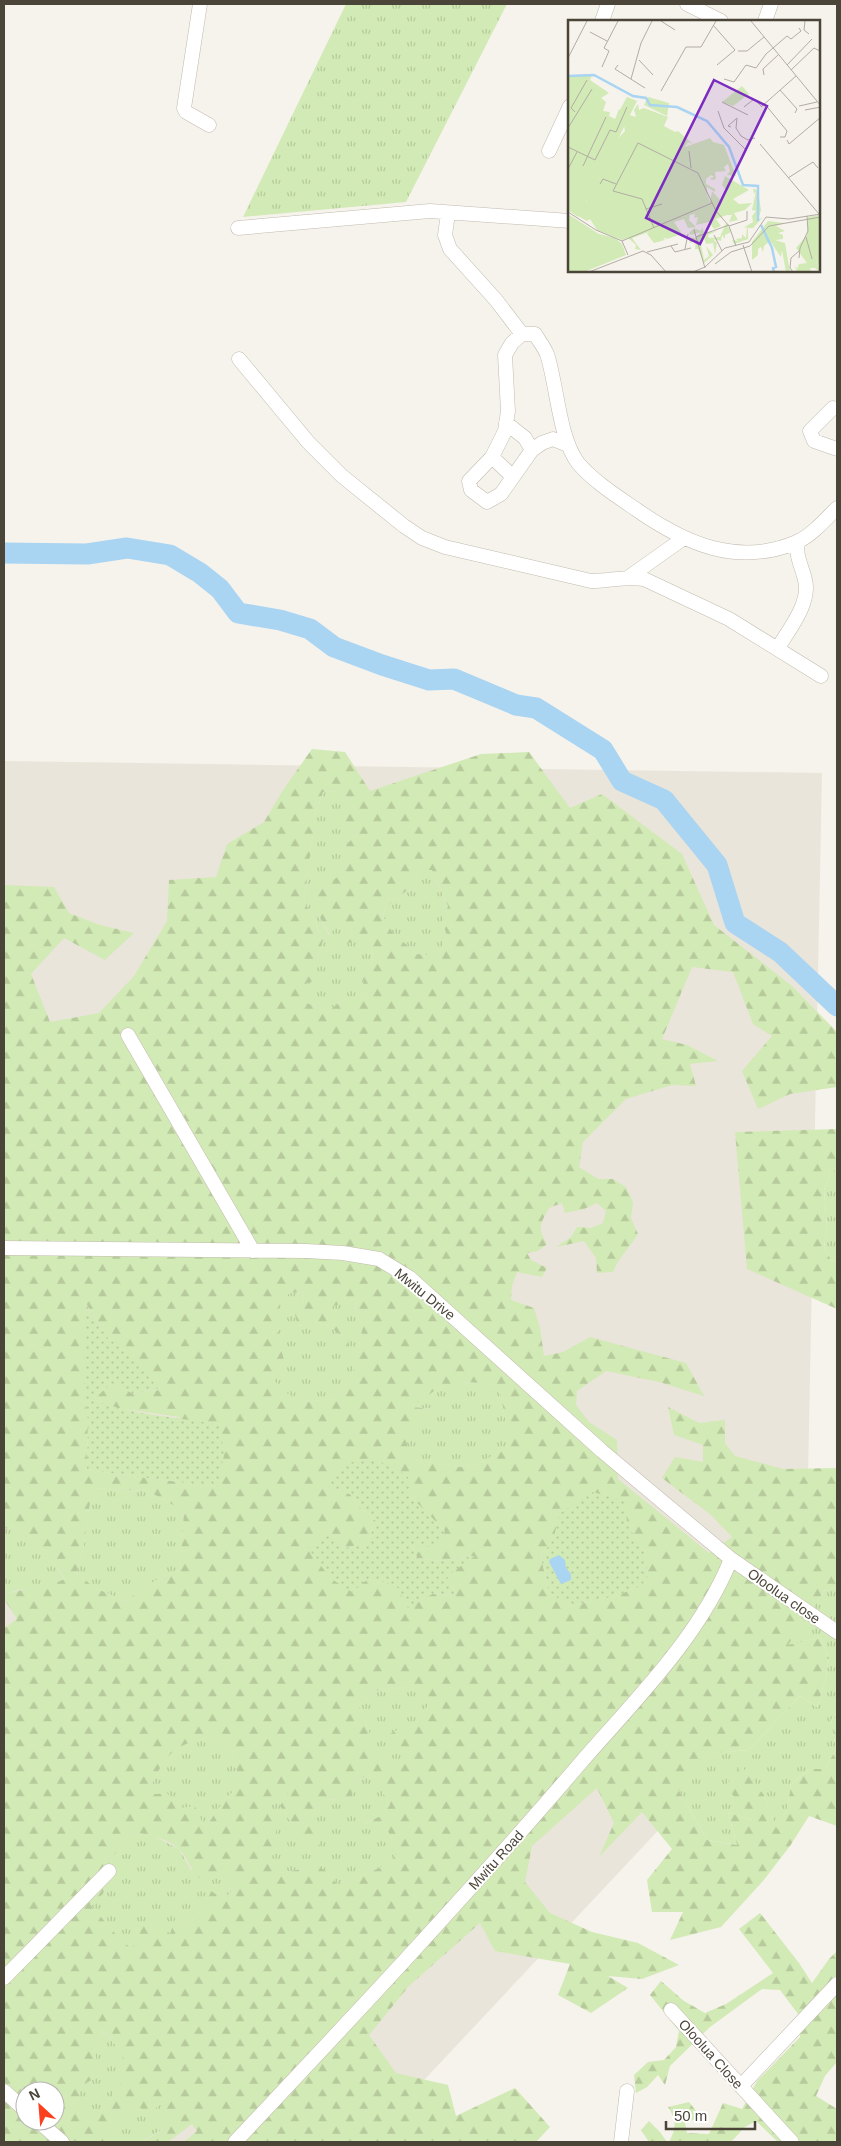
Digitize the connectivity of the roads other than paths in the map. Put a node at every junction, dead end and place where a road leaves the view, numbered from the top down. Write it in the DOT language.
graph roads {
  1 [pos="200,4"];
  2 [pos="608,4"];
  3 [pos="687,4"];
  4 [pos="772,4"];
  5 [pos="602,20"];
  6 [pos="719,20"];
  7 [pos="765,20"];
  8 [pos="568,110"];
  9 [pos="209,126"];
  10 [pos="549,150"];
  11 [pos="448,213"];
  12 [pos="568,221"];
  13 [pos="238,228"];
  14 [pos="522,334"];
  15 [pos="239,359"];
  16 [pos="833,408"];
  17 [pos="506,423"];
  18 [pos="568,445"];
  19 [pos="837,448"];
  20 [pos="532,450"];
  21 [pos="492,457"];
  22 [pos="512,476"];
  23 [pos="837,508"];
  24 [pos="684,538"];
  25 [pos="798,541"];
  26 [pos="629,577"];
  27 [pos="778,648"];
  28 [pos="822,676"];
  29 [pos="128,1035"];
  30 [pos="4,1248"];
  31 [pos="253,1250"];
  32 [pos="731,1559"];
  33 [pos="837,1632"];
  34 [pos="109,1871"];
  35 [pos="4,1978"];
  36 [pos="837,1984"];
  37 [pos="671,2010"];
  38 [pos="741,2086"];
  39 [pos="4,2091"];
  40 [pos="627,2091"];
  41 [pos="15,2101"];
  42 [pos="49,2131"];
  43 [pos="62,2142"];
  44 [pos="235,2142"];
  45 [pos="621,2142"];
  46 [pos="792,2142"];
  1 -- 9 [label="street"];
  2 -- 5 [label="street"];
  3 -- 6 [label="street"];
  4 -- 7 [label="street"];
  8 -- 10 [label="street"];
  11 -- 12 [label="street"];
  11 -- 13 [label="street"];
  11 -- 14 [label="street"];
  14 -- 17 [label="street"];
  14 -- 18 [label="street"];
  15 -- 26 [label="street"];
  16 -- 19 [label="street"];
  17 -- 20 [label="street"];
  17 -- 21 [label="street"];
  18 -- 20 [label="street"];
  18 -- 24 [label="street"];
  20 -- 22 [label="street"];
  21 -- 22 [label="street"];
  21 -- 22 [label="street"];
  23 -- 25 [label="street"];
  24 -- 25 [label="street"];
  24 -- 26 [label="street"];
  25 -- 27 [label="street"];
  26 -- 27 [label="street"];
  27 -- 28 [label="street"];
  29 -- 31 [label="street"];
  30 -- 31 [label="street, Mwitu Drive"];
  31 -- 32 [label="street, Mwitu Drive"];
  32 -- 33 [label="street, Oloolua close"];
  32 -- 44 [label="street, Mwitu Road"];
  34 -- 35 [label="street"];
  36 -- 38 [label="street"];
  37 -- 38 [label="street, Oloolua Close"];
  38 -- 46 [label="street, Oloolua Close"];
  39 -- 41 [label="street"];
  40 -- 45 [label="street"];
  42 -- 43 [label="street"];
}
